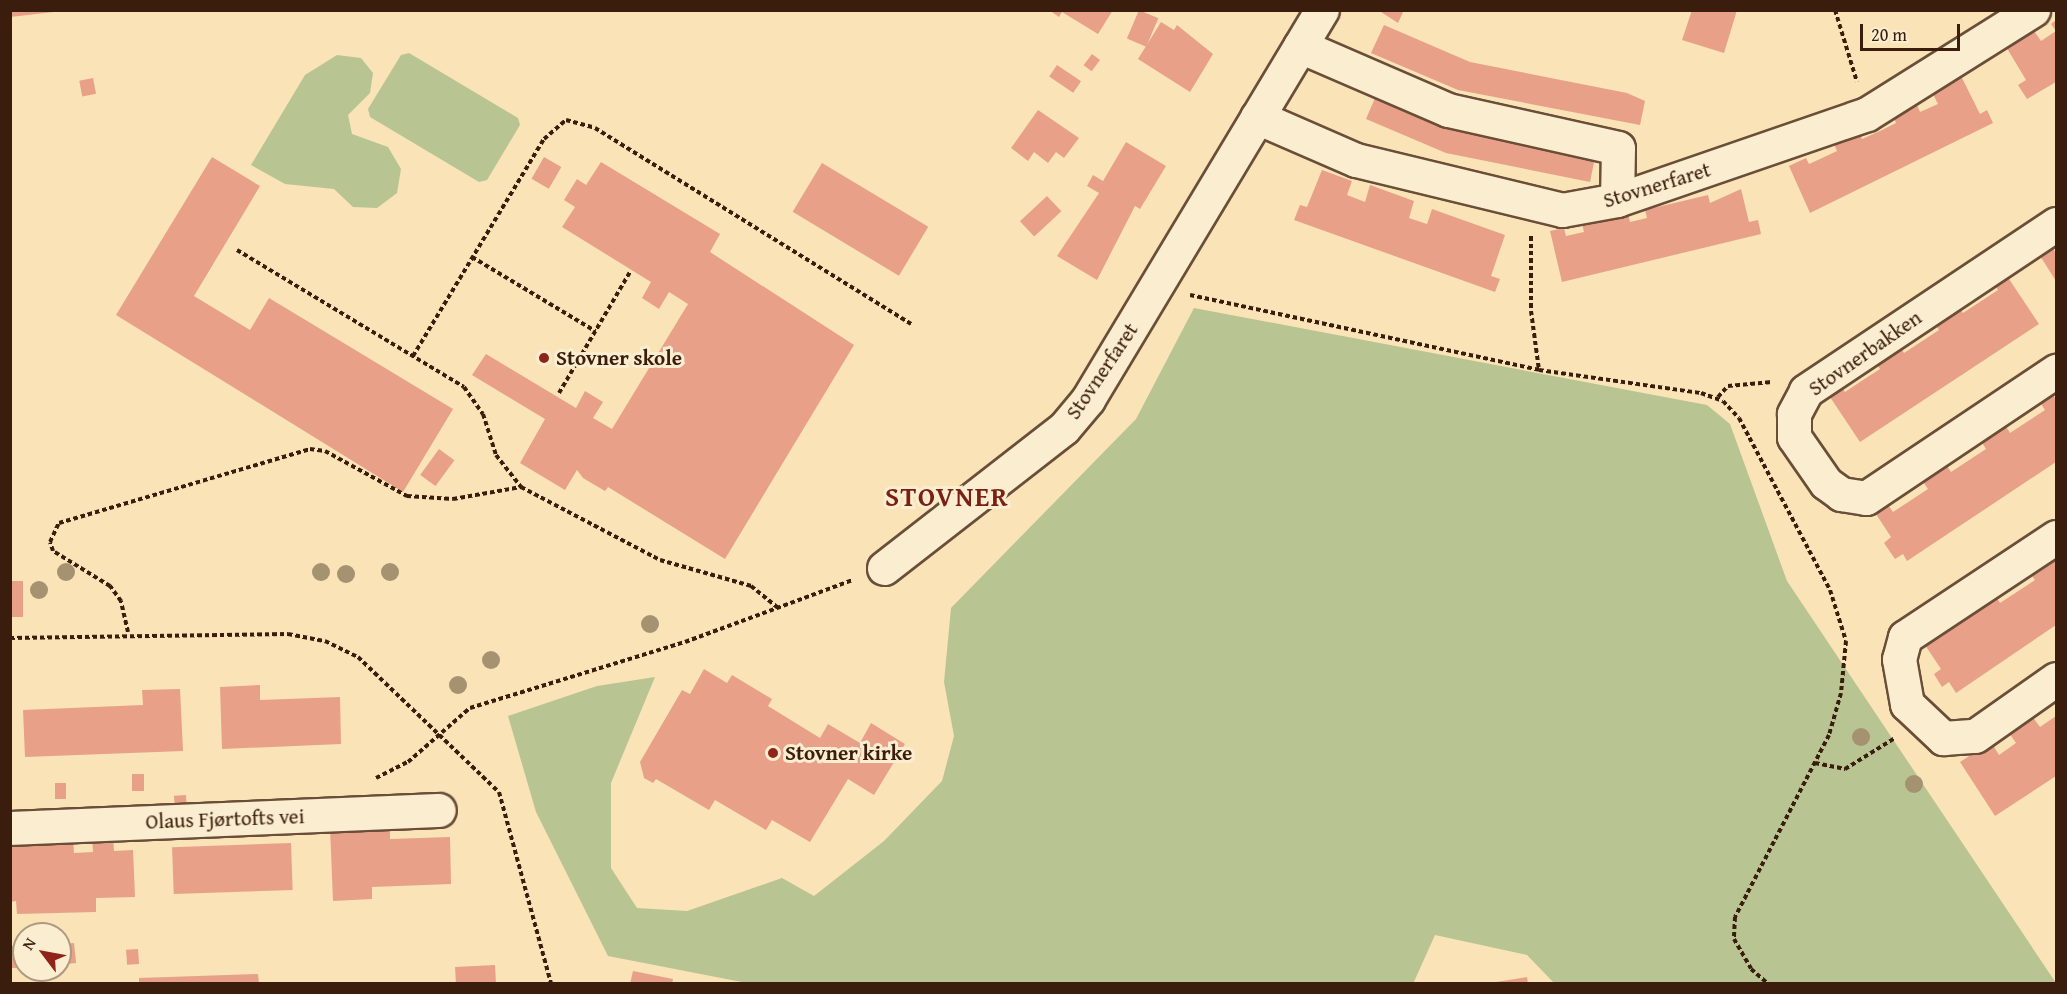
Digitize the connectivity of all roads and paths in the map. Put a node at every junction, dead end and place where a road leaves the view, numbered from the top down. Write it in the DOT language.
graph roads {
  1 [pos="1322,10"];
  2 [pos="1835,10"];
  3 [pos="2033,10"];
  4 [pos="1300,46"];
  5 [pos="1867,114"];
  6 [pos="1257,117"];
  7 [pos="1617,200"];
  8 [pos="1533,203"];
  9 [pos="2056,224"];
  10 [pos="237,250"];
  11 [pos="472,257"];
  12 [pos="630,272"];
  13 [pos="1158,285"];
  14 [pos="911,324"];
  15 [pos="595,331"];
  16 [pos="412,356"];
  17 [pos="1539,370"];
  18 [pos="2056,370"];
  19 [pos="1806,391"];
  20 [pos="559,393"];
  21 [pos="1718,397"];
  22 [pos="521,487"];
  23 [pos="2056,537"];
  24 [pos="884,568"];
  25 [pos="779,609"];
  26 [pos="128,632"];
  27 [pos="10,638"];
  28 [pos="2056,679"];
  29 [pos="1921,721"];
  30 [pos="440,731"];
  31 [pos="1815,763"];
  32 [pos="439,810"];
  33 [pos="378,813"];
  34 [pos="10,828"];
  35 [pos="551,984"];
  36 [pos="1768,984"];
  1 -- 4 [label="street, Stovnerfaret"];
  2 -- 5 [label="path"];
  3 -- 5 [label="street, Stovnerfaret"];
  4 -- 6 [label="street, Stovnerfaret"];
  4 -- 7 [label="street"];
  5 -- 7 [label="street, Stovnerfaret"];
  6 -- 8 [label="street, Stovnerfaret"];
  6 -- 13 [label="street, Stovnerfaret"];
  7 -- 8 [label="street, Stovnerfaret"];
  8 -- 17 [label="path"];
  9 -- 19 [label="street, Stovnerbakken"];
  10 -- 16 [label="path"];
  11 -- 14 [label="path"];
  11 -- 15 [label="path"];
  11 -- 16 [label="path"];
  12 -- 15 [label="path"];
  13 -- 17 [label="path"];
  13 -- 24 [label="street, Stovnerfaret"];
  15 -- 20 [label="path"];
  16 -- 22 [label="path"];
  17 -- 21 [label="path"];
  18 -- 19 [label="street, Stovnerbakken"];
  19 -- 21 [label="path"];
  21 -- 31 [label="path"];
  22 -- 25 [label="path"];
  22 -- 26 [label="path"];
  23 -- 29 [label="street"];
  24 -- 25 [label="path"];
  25 -- 30 [label="path"];
  26 -- 27 [label="path"];
  26 -- 30 [label="path"];
  28 -- 29 [label="street"];
  29 -- 31 [label="path"];
  30 -- 33 [label="path"];
  30 -- 35 [label="path"];
  31 -- 36 [label="path"];
  32 -- 33 [label="street, Olaus Fjørtofts vei"];
  33 -- 34 [label="street, Olaus Fjørtofts vei"];
}
